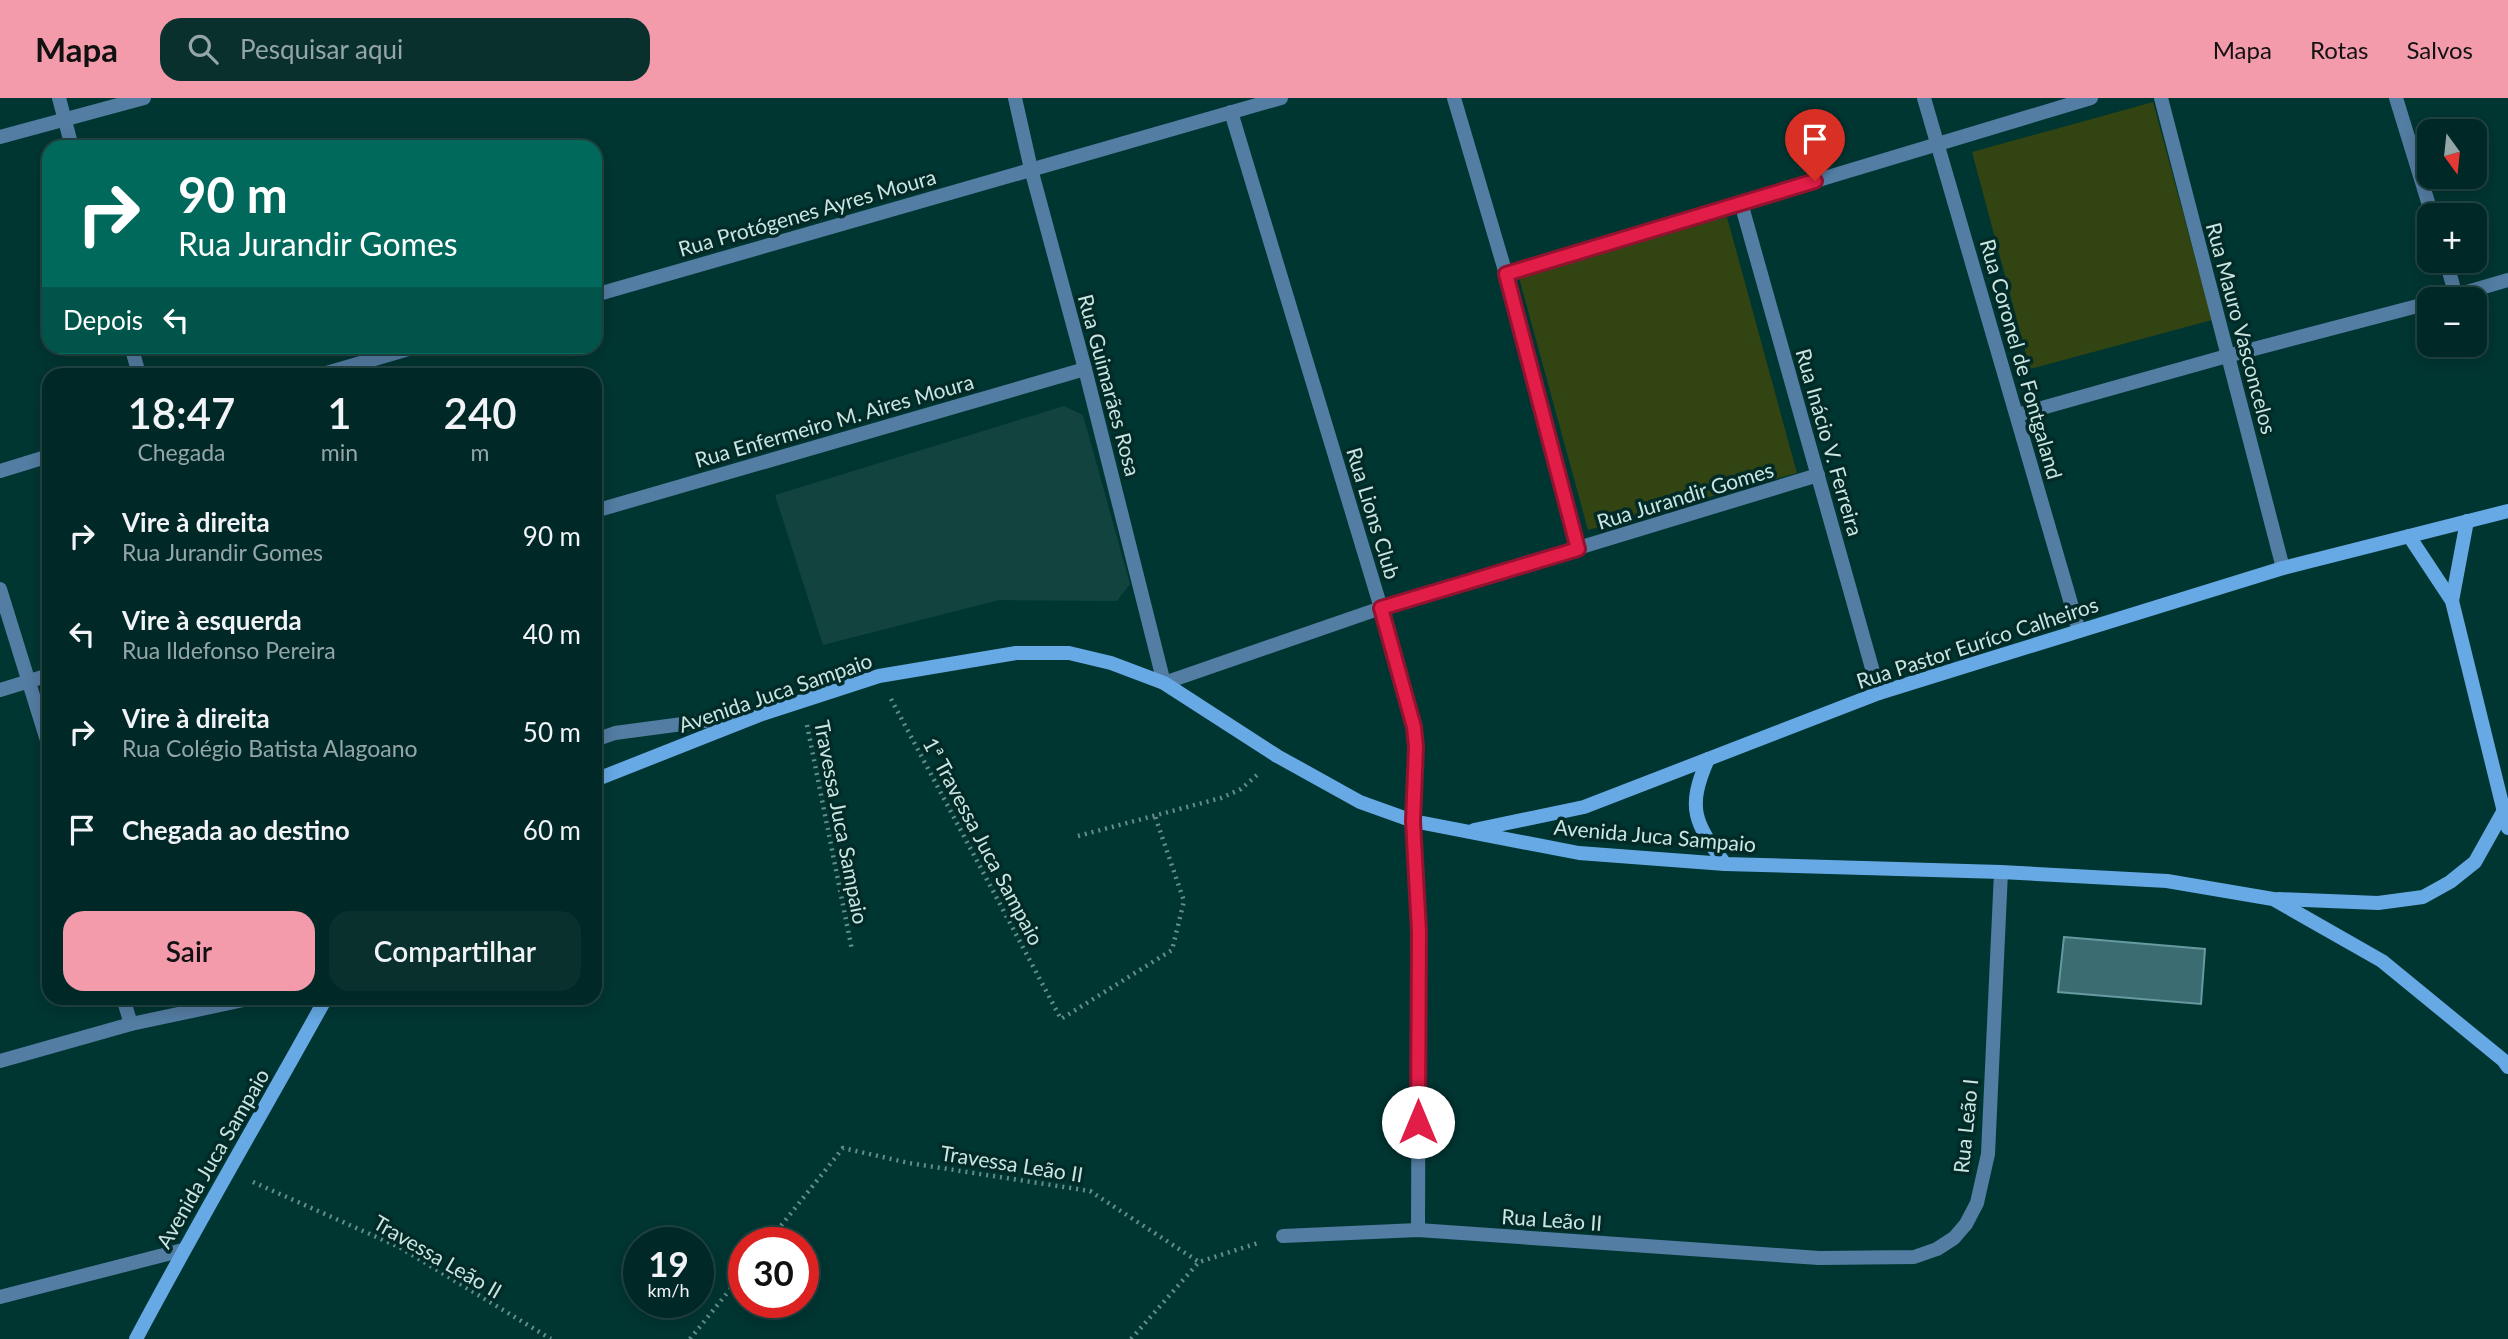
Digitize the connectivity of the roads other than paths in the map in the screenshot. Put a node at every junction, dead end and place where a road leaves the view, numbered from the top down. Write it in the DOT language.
graph roads {
  1 [pos="59,98"];
  2 [pos="144,98"];
  3 [pos="1016,98"];
  4 [pos="1281,98"];
  5 [pos="1454,98"];
  6 [pos="1924,98"];
  7 [pos="2091,98"];
  8 [pos="2161,98"];
  9 [pos="2396,98"];
  10 [pos="1231,112"];
  11 [pos="65,121"];
  12 [pos="0,137"];
  13 [pos="70,140"];
  14 [pos="1938,145"];
  15 [pos="1031,169"];
  16 [pos="1741,203"];
  17 [pos="2428,203"];
  18 [pos="1506,274"];
  19 [pos="2508,280"];
  20 [pos="2485,287"];
  21 [pos="602,293"];
  22 [pos="2417,306"];
  23 [pos="392,354"];
  24 [pos="2227,356"];
  25 [pos="344,368"];
  26 [pos="1085,369"];
  27 [pos="2017,415"];
  28 [pos="42,458"];
  29 [pos="0,471"];
  30 [pos="1818,475"];
  31 [pos="602,510"];
  32 [pos="2508,511"];
  33 [pos="2467,521"];
  34 [pos="2409,536"];
  35 [pos="1578,549"];
  36 [pos="2283,568"];
  37 [pos="0,589"];
  38 [pos="2452,601"];
  39 [pos="1381,608"];
  40 [pos="2079,631"];
  41 [pos="42,677"];
  42 [pos="30,681"];
  43 [pos="1164,683"];
  44 [pos="0,690"];
  45 [pos="1879,693"];
  46 [pos="762,714"];
  47 [pos="42,723"];
  48 [pos="602,738"];
  49 [pos="1709,759"];
  50 [pos="602,777"];
  51 [pos="2503,812"];
  52 [pos="1413,821"];
  53 [pos="2508,828"];
  54 [pos="1466,831"];
  55 [pos="1725,864"];
  56 [pos="2001,872"];
  57 [pos="2273,899"];
  58 [pos="125,1005"];
  59 [pos="220,1005"];
  60 [pos="322,1005"];
  61 [pos="131,1024"];
  62 [pos="2506,1058"];
  63 [pos="0,1061"];
  64 [pos="1418,1230"];
  65 [pos="1283,1236"];
  66 [pos="183,1250"];
  67 [pos="1819,1258"];
  68 [pos="0,1297"];
  69 [pos="136,1339"];
  1 -- 11 [label="street"];
  2 -- 11 [label="street"];
  3 -- 15 [label="street, Rua Guimarães Rosa"];
  4 -- 10 [label="street, Rua Protógenes Ayres Moura"];
  5 -- 18 [label="street"];
  6 -- 14 [label="street, Rua Coronel de Fontgaland"];
  7 -- 14 [label="street"];
  8 -- 24 [label="street, Rua Mauro Vasconcelos"];
  9 -- 17 [label="street"];
  10 -- 15 [label="street, Rua Protógenes Ayres Moura"];
  10 -- 39 [label="street, Rua Lions Club"];
  11 -- 12 [label="street"];
  11 -- 13 [label="street"];
  14 -- 16 [label="street"];
  14 -- 27 [label="street, Rua Coronel de Fontgaland"];
  15 -- 21 [label="street, Rua Protógenes Ayres Moura"];
  15 -- 26 [label="street, Rua Guimarães Rosa"];
  16 -- 18 [label="street"];
  16 -- 30 [label="street, Rua Inácio V. Ferreira"];
  18 -- 35 [label="street"];
  19 -- 20 [label="street"];
  22 -- 24 [label="street"];
  23 -- 25 [label="street"];
  24 -- 27 [label="street"];
  24 -- 36 [label="street, Rua Mauro Vasconcelos"];
  26 -- 31 [label="street, Rua Enfermeiro M. Aires Moura"];
  26 -- 43 [label="street, Rua Guimarães Rosa"];
  27 -- 40 [label="street, Rua Coronel de Fontgaland"];
  28 -- 29 [label="street"];
  30 -- 35 [label="street, Rua Jurandir Gomes"];
  30 -- 45 [label="street, Rua Inácio V. Ferreira"];
  32 -- 33 [label="main road, Rua Pastor Euríco Calheiros"];
  33 -- 34 [label="main road, Rua Pastor Euríco Calheiros"];
  33 -- 38 [label="main road"];
  34 -- 36 [label="main road, Rua Pastor Euríco Calheiros"];
  34 -- 38 [label="main road"];
  35 -- 39 [label="street, Rua Jurandir Gomes"];
  36 -- 40 [label="main road, Rua Pastor Euríco Calheiros"];
  37 -- 42 [label="street"];
  38 -- 51 [label="main road"];
  39 -- 43 [label="street, Rua Jurandir Gomes"];
  39 -- 52 [label="street, Rua Lions Club"];
  40 -- 45 [label="main road, Rua Pastor Euríco Calheiros"];
  41 -- 42 [label="street"];
  42 -- 44 [label="street"];
  42 -- 47 [label="street"];
  43 -- 46 [label="main road, Avenida Juca Sampaio"];
  43 -- 52 [label="main road, Avenida Juca Sampaio"];
  45 -- 49 [label="main road, Rua Pastor Euríco Calheiros"];
  46 -- 48 [label="street"];
  46 -- 50 [label="main road, Avenida Juca Sampaio"];
  49 -- 54 [label="main road, Rua Pastor Euríco Calheiros"];
  49 -- 55 [label="main road"];
  51 -- 53 [label="main road"];
  51 -- 57 [label="main road"];
  52 -- 54 [label="main road, Avenida Juca Sampaio"];
  52 -- 64 [label="street, Rua Lions Club"];
  54 -- 55 [label="main road, Avenida Juca Sampaio"];
  55 -- 56 [label="main road, Avenida Juca Sampaio"];
  56 -- 57 [label="main road, Avenida Juca Sampaio"];
  56 -- 67 [label="street, Rua Leão I"];
  57 -- 62 [label="main road, Avenida Juca Sampaio"];
  58 -- 61 [label="street"];
  59 -- 61 [label="street"];
  60 -- 66 [label="main road, Avenida Juca Sampaio"];
  61 -- 63 [label="street"];
  64 -- 65 [label="street, Rua Leão II"];
  64 -- 67 [label="street, Rua Leão II"];
  66 -- 68 [label="street"];
  66 -- 69 [label="main road, Avenida Juca Sampaio"];
}
